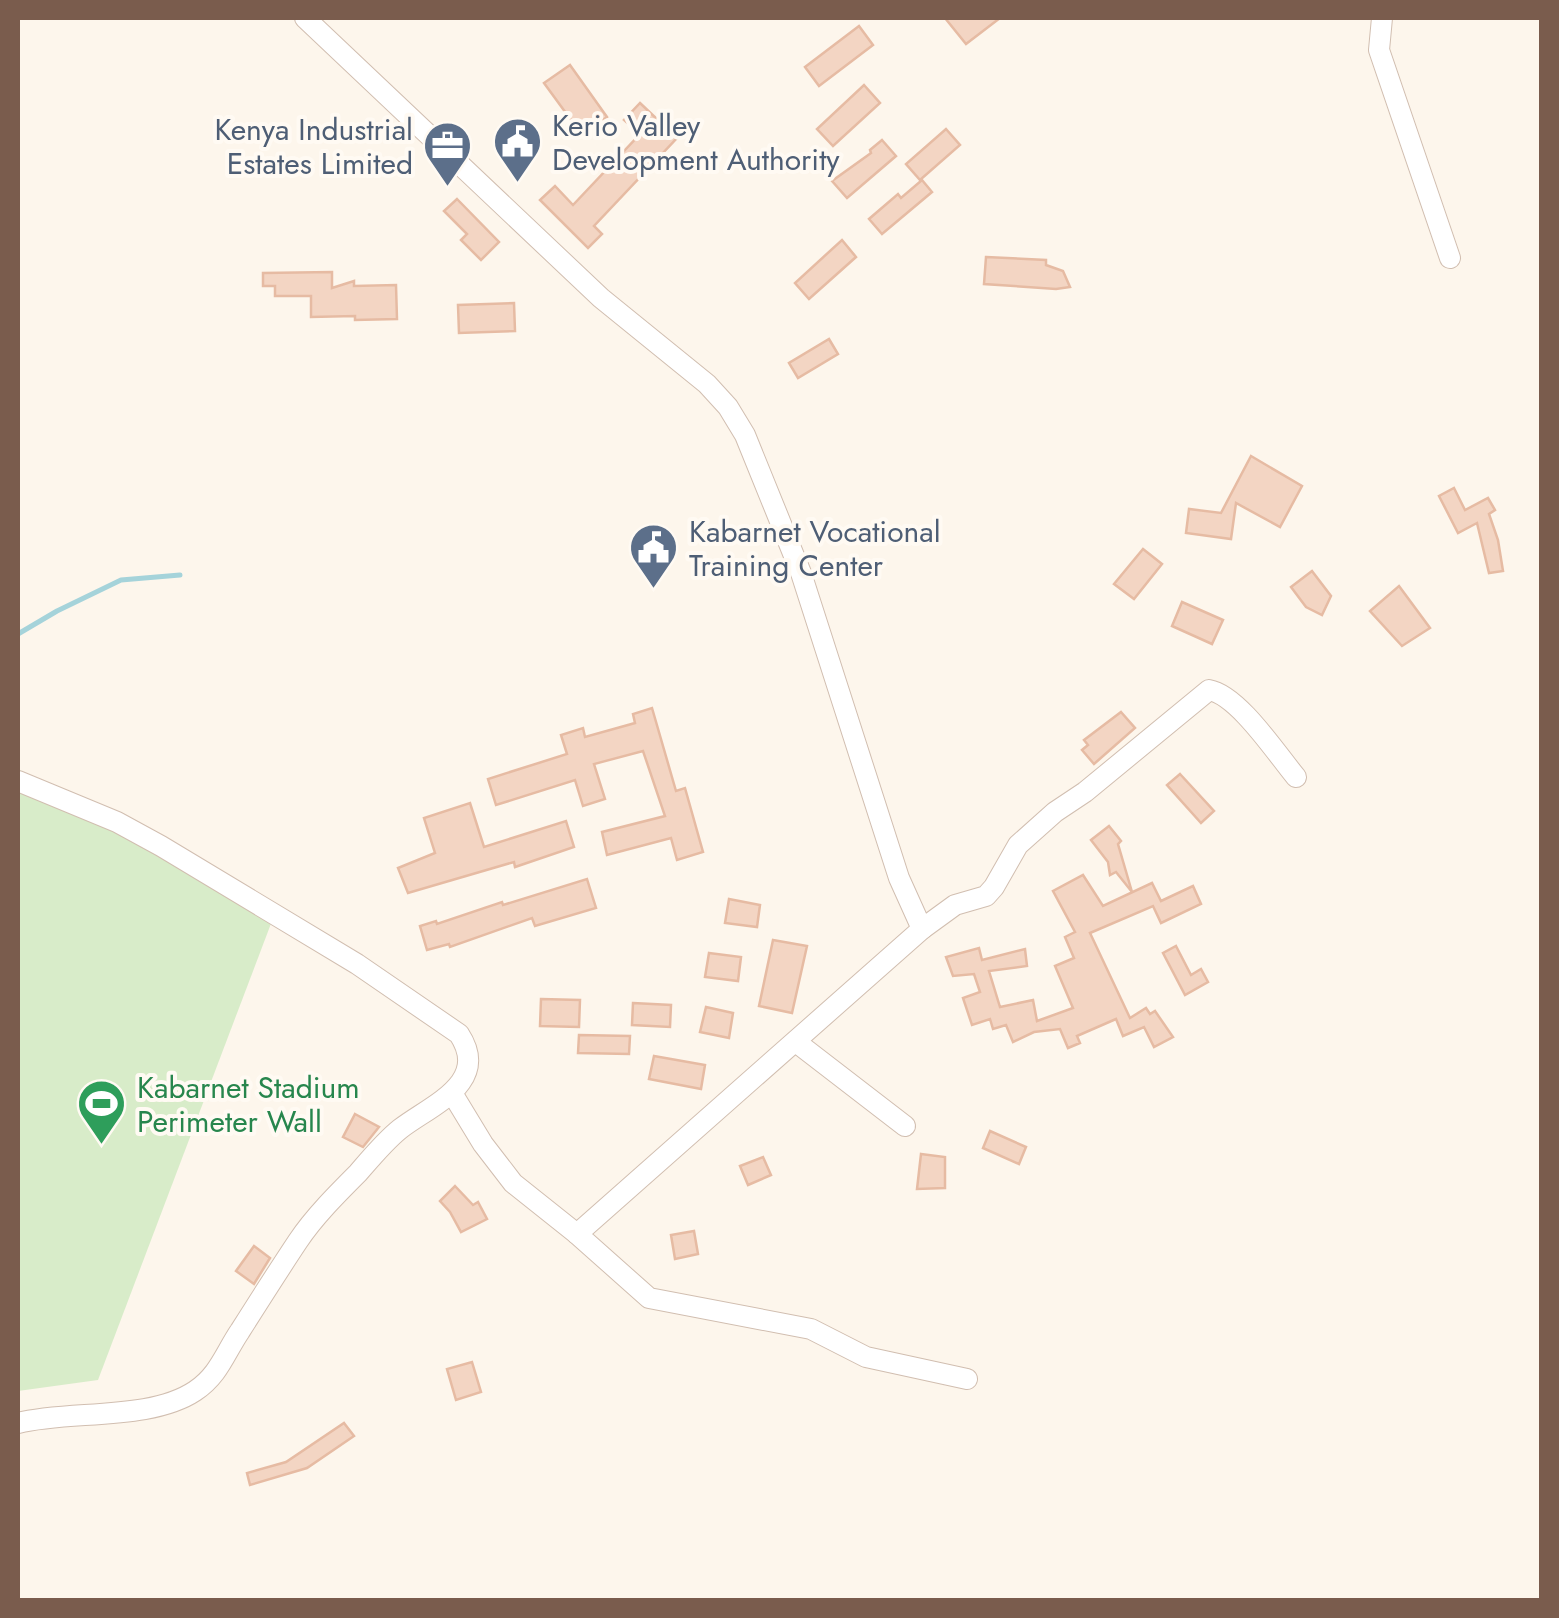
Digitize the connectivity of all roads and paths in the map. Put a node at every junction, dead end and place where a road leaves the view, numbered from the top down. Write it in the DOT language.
graph roads {
  1 [pos="305,18"];
  2 [pos="1382,18"];
  3 [pos="1450,258"];
  4 [pos="1296,777"];
  5 [pos="18,781"];
  6 [pos="922,930"];
  7 [pos="796,1042"];
  8 [pos="452,1093"];
  9 [pos="904,1126"];
  10 [pos="576,1234"];
  11 [pos="967,1379"];
  12 [pos="18,1423"];
  1 -- 6 [label="street"];
  2 -- 3 [label="street"];
  4 -- 6 [label="street"];
  5 -- 8 [label="street"];
  6 -- 7 [label="street"];
  7 -- 9 [label="street"];
  7 -- 10 [label="street"];
  8 -- 10 [label="street"];
  8 -- 12 [label="street"];
  10 -- 11 [label="street"];
}
